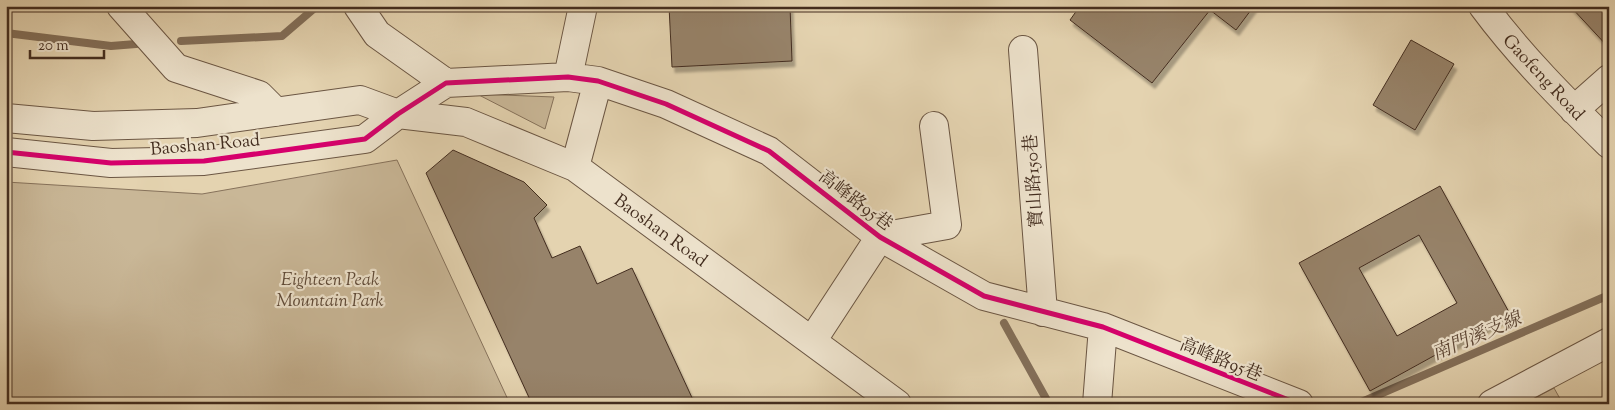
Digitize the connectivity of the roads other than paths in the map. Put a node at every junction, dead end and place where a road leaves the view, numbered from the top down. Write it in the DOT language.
graph roads {
  1 [pos="122,6"];
  2 [pos="358,6"];
  3 [pos="583,6"];
  4 [pos="1484,6"];
  5 [pos="1023,50"];
  6 [pos="568,77"];
  7 [pos="1609,79"];
  8 [pos="598,81"];
  9 [pos="446,83"];
  10 [pos="1574,110"];
  11 [pos="276,112"];
  12 [pos="398,114"];
  13 [pos="6,118"];
  14 [pos="934,126"];
  15 [pos="1609,144"];
  16 [pos="6,152"];
  17 [pos="575,167"];
  18 [pos="880,238"];
  19 [pos="1043,312"];
  20 [pos="1103,327"];
  21 [pos="812,341"];
  22 [pos="1609,342"];
  23 [pos="898,404"];
  24 [pos="1097,404"];
  25 [pos="1299,404"];
  26 [pos="1492,404"];
  1 -- 11 [label="street"];
  2 -- 9 [label="street"];
  3 -- 6 [label="street"];
  4 -- 10 [label="street, Gaofeng Road"];
  5 -- 19 [label="street, 寶山路150巷"];
  6 -- 8 [label="street, 高峰路95巷"];
  6 -- 9 [label="street, 高峰路95巷"];
  7 -- 10 [label="street"];
  8 -- 17 [label="street"];
  8 -- 18 [label="street, 高峰路95巷"];
  9 -- 12 [label="street"];
  10 -- 15 [label="street, Gaofeng Road"];
  11 -- 12 [label="street, Baoshan Road"];
  11 -- 13 [label="street, Baoshan Road"];
  12 -- 16 [label="street, Baoshan Road"];
  12 -- 17 [label="street, Baoshan Road"];
  14 -- 18 [label="street"];
  17 -- 21 [label="street, Baoshan Road"];
  18 -- 19 [label="street, 高峰路95巷"];
  18 -- 21 [label="street"];
  19 -- 20 [label="street, 高峰路95巷"];
  20 -- 24 [label="street"];
  20 -- 25 [label="street, 高峰路95巷"];
  21 -- 23 [label="street, Baoshan Road"];
  22 -- 26 [label="street"];
}
